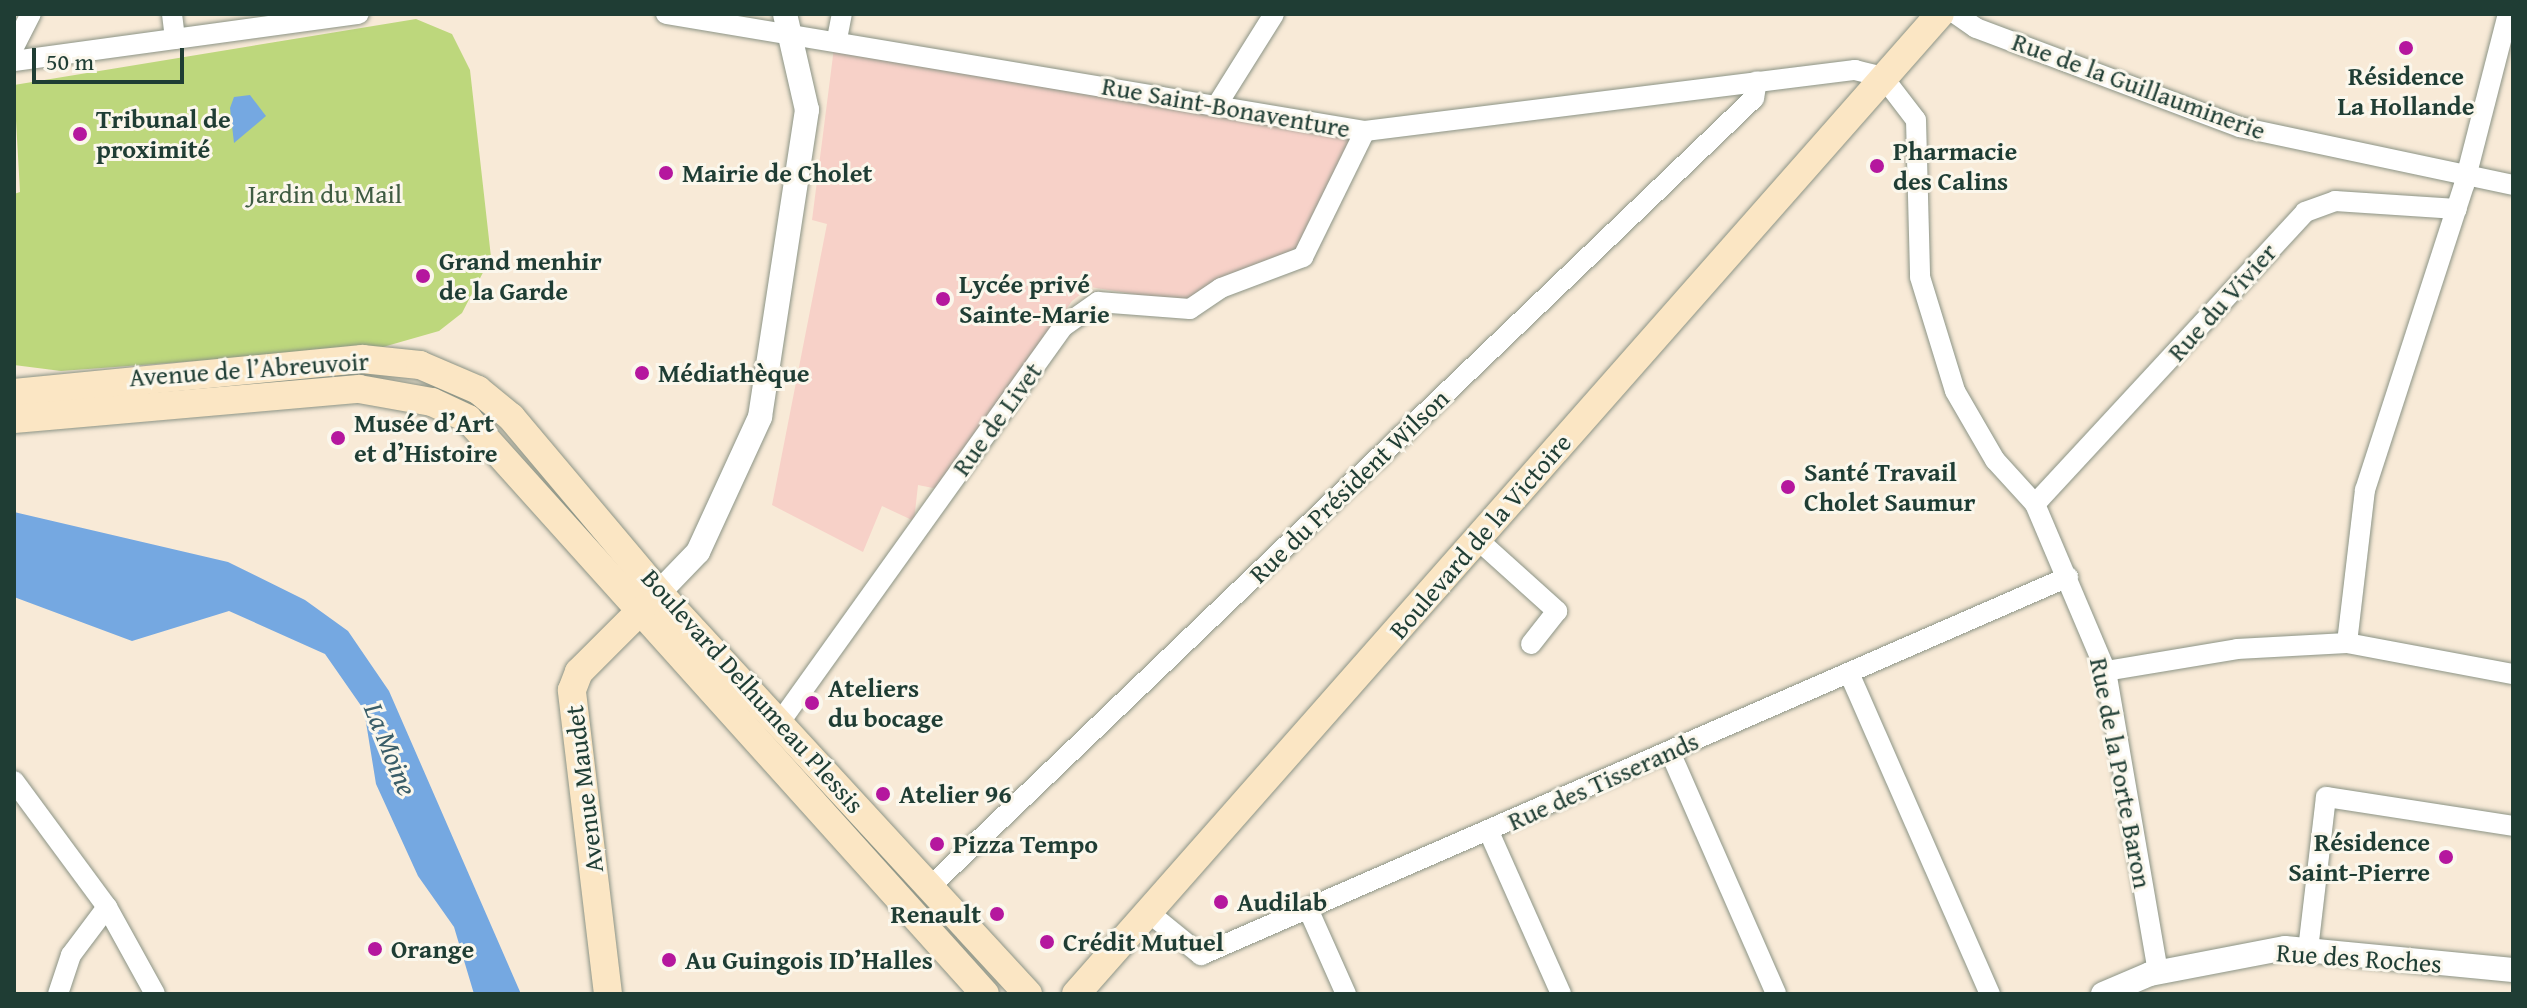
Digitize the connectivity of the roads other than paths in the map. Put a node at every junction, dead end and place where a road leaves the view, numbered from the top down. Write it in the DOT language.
graph roads {
  1 [pos="31,14"];
  2 [pos="172,14"];
  3 [pos="359,14"];
  4 [pos="666,14"];
  5 [pos="842,14"];
  6 [pos="1274,14"];
  7 [pos="1940,14"];
  8 [pos="1956,14"];
  9 [pos="2508,14"];
  10 [pos="788,24"];
  11 [pos="175,39"];
  12 [pos="837,39"];
  13 [pos="14,47"];
  14 [pos="14,61"];
  15 [pos="1883,77"];
  16 [pos="1757,81"];
  17 [pos="1217,105"];
  18 [pos="1365,131"];
  19 [pos="2467,176"];
  20 [pos="2513,185"];
  21 [pos="2457,209"];
  22 [pos="478,390"];
  23 [pos="14,393"];
  24 [pos="14,419"];
  25 [pos="468,419"];
  26 [pos="2035,504"];
  27 [pos="1477,539"];
  28 [pos="2068,577"];
  29 [pos="650,602"];
  30 [pos="2347,643"];
  31 [pos="1531,644"];
  32 [pos="2106,671"];
  33 [pos="1849,673"];
  34 [pos="2513,674"];
  35 [pos="780,722"];
  36 [pos="1670,752"];
  37 [pos="14,781"];
  38 [pos="2513,826"];
  39 [pos="1489,832"];
  40 [pos="932,885"];
  41 [pos="107,907"];
  42 [pos="1147,911"];
  43 [pos="1309,911"];
  44 [pos="2308,950"];
  45 [pos="2513,970"];
  46 [pos="2162,983"];
  47 [pos="58,994"];
  48 [pos="155,994"];
  49 [pos="608,994"];
  50 [pos="985,994"];
  51 [pos="1028,994"];
  52 [pos="1076,994"];
  53 [pos="1346,994"];
  54 [pos="1561,994"];
  55 [pos="1776,994"];
  56 [pos="1990,994"];
  57 [pos="2103,994"];
  1 -- 13 [label="street"];
  2 -- 11 [label="street"];
  3 -- 11 [label="street"];
  4 -- 10 [label="street, Rue Saint-Bonaventure"];
  5 -- 12 [label="street"];
  6 -- 17 [label="street"];
  7 -- 15 [label="main road, Boulevard de la Victoire"];
  8 -- 19 [label="street, Rue de la Guillauminerie"];
  9 -- 19 [label="street"];
  10 -- 12 [label="street, Rue Saint-Bonaventure"];
  10 -- 29 [label="street"];
  11 -- 14 [label="street"];
  12 -- 17 [label="street, Rue Saint-Bonaventure"];
  15 -- 16 [label="street, Rue Saint-Bonaventure"];
  15 -- 26 [label="street, Rue de la Porte Baron"];
  15 -- 27 [label="main road, Boulevard de la Victoire"];
  16 -- 18 [label="street, Rue Saint-Bonaventure"];
  16 -- 40 [label="street, Rue du Président Wilson"];
  17 -- 18 [label="street, Rue Saint-Bonaventure"];
  18 -- 35 [label="street, Rue de Livet"];
  19 -- 20 [label="street, Rue de la Guillauminerie"];
  19 -- 21 [label="street"];
  21 -- 26 [label="street, Rue du Vivier"];
  21 -- 30 [label="street"];
  22 -- 23 [label="main road, Avenue de l’Abreuvoir"];
  22 -- 25 [label="street"];
  22 -- 29 [label="main road, Boulevard Delhumeau Plessis"];
  24 -- 25 [label="main road, Avenue de l’Abreuvoir"];
  25 -- 29 [label="main road, Boulevard Delhumeau Plessis"];
  26 -- 28 [label="street, Rue de la Porte Baron"];
  27 -- 31 [label="street"];
  27 -- 42 [label="main road, Boulevard de la Victoire"];
  28 -- 32 [label="street, Rue de la Porte Baron"];
  28 -- 33 [label="street, Rue des Tisserands"];
  29 -- 35 [label="main road, Boulevard Delhumeau Plessis"];
  29 -- 49 [label="main road, Avenue Maudet"];
  29 -- 50 [label="main road, Boulevard Delhumeau Plessis"];
  30 -- 32 [label="street"];
  30 -- 34 [label="street"];
  32 -- 46 [label="street, Rue de la Porte Baron"];
  33 -- 36 [label="street, Rue des Tisserands"];
  33 -- 56 [label="street"];
  35 -- 40 [label="main road, Boulevard Delhumeau Plessis"];
  36 -- 39 [label="street, Rue des Tisserands"];
  36 -- 55 [label="street"];
  37 -- 41 [label="street"];
  38 -- 44 [label="street"];
  39 -- 43 [label="street, Rue des Tisserands"];
  39 -- 54 [label="street"];
  40 -- 51 [label="main road, Boulevard Delhumeau Plessis"];
  41 -- 47 [label="street"];
  41 -- 48 [label="street"];
  42 -- 43 [label="street, Rue des Tisserands"];
  42 -- 52 [label="main road, Boulevard de la Victoire"];
  43 -- 53 [label="street"];
  44 -- 45 [label="street, Rue des Roches"];
  44 -- 46 [label="street, Rue des Roches"];
  46 -- 57 [label="street, Rue des Roches"];
}
